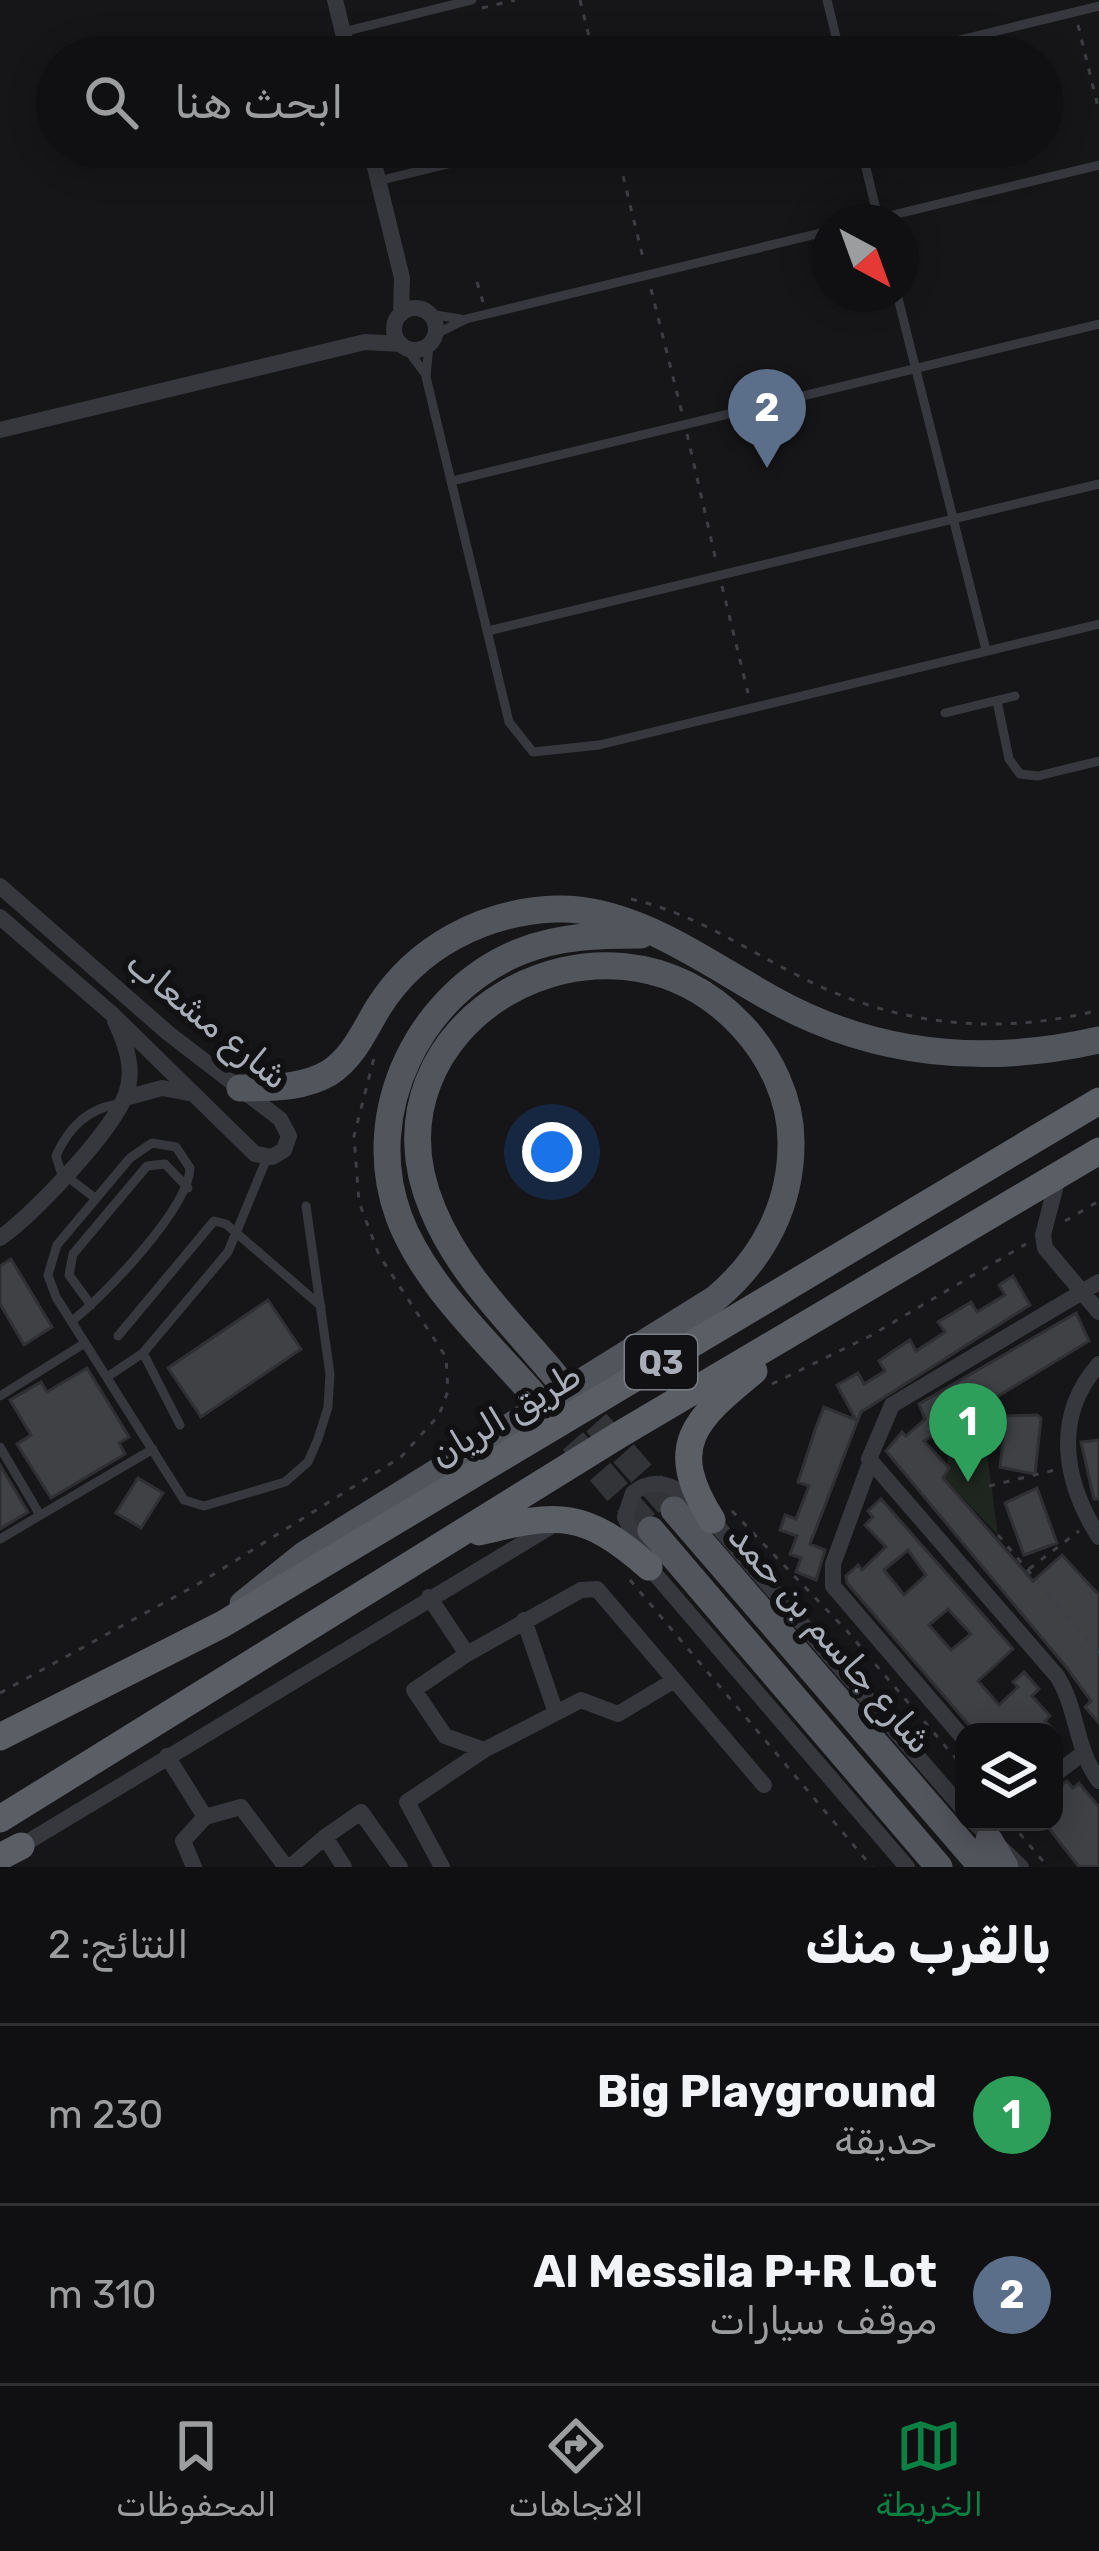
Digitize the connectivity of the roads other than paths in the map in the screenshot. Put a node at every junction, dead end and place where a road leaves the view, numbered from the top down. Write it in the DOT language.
graph roads {
  1 [pos="335,0"];
  2 [pos="472,0"];
  3 [pos="826,0"];
  4 [pos="1099,6"];
  5 [pos="343,32"];
  6 [pos="344,36"];
  7 [pos="835,36"];
  8 [pos="976,36"];
  9 [pos="1099,165"];
  10 [pos="375,168"];
  11 [pos="432,168"];
  12 [pos="867,168"];
  13 [pos="378,181"];
  14 [pos="875,204"];
  15 [pos="919,210"];
  16 [pos="811,234"];
  17 [pos="402,278"];
  18 [pos="426,312"];
  19 [pos="901,312"];
  20 [pos="398,319"];
  21 [pos="466,319"];
  22 [pos="1099,324"];
  23 [pos="432,340"];
  24 [pos="365,342"];
  25 [pos="404,346"];
  26 [pos="915,368"];
  27 [pos="426,377"];
  28 [pos="0,430"];
  29 [pos="452,481"];
  30 [pos="1099,484"];
  31 [pos="952,519"];
  32 [pos="1099,624"];
  33 [pos="488,631"];
  34 [pos="986,650"];
  35 [pos="1015,696"];
  36 [pos="997,701"];
  37 [pos="945,713"];
  38 [pos="1099,761"];
  39 [pos="0,886"];
  40 [pos="0,917"];
  41 [pos="651,935"];
  42 [pos="112,1014"];
  43 [pos="1099,1040"];
  44 [pos="933,1053"];
  45 [pos="1099,1054"];
  46 [pos="240,1088"];
  47 [pos="200,1096"];
  48 [pos="1099,1100"];
  49 [pos="122,1101"];
  50 [pos="267,1158"];
  51 [pos="1084,1161"];
  52 [pos="65,1175"];
  53 [pos="188,1188"];
  54 [pos="95,1198"];
  55 [pos="306,1206"];
  56 [pos="236,1234"];
  57 [pos="0,1238"];
  58 [pos="1099,1282"];
  59 [pos="1081,1293"];
  60 [pos="91,1305"];
  61 [pos="322,1306"];
  62 [pos="1099,1312"];
  63 [pos="822,1316"];
  64 [pos="72,1321"];
  65 [pos="118,1336"];
  66 [pos="86,1343"];
  67 [pos="143,1353"];
  68 [pos="1099,1364"];
  69 [pos="110,1375"];
  70 [pos="557,1378"];
  71 [pos="532,1394"];
  72 [pos="0,1396"];
  73 [pos="180,1425"];
  74 [pos="0,1448"];
  75 [pos="153,1449"];
  76 [pos="870,1463"];
  77 [pos="674,1510"];
  78 [pos="40,1515"];
  79 [pos="566,1518"];
  80 [pos="712,1520"];
  81 [pos="651,1530"];
  82 [pos="1094,1530"];
  83 [pos="0,1539"];
  84 [pos="451,1539"];
  85 [pos="650,1567"];
  86 [pos="429,1597"];
  87 [pos="524,1620"];
  88 [pos="224,1624"];
  89 [pos="466,1654"];
  90 [pos="673,1681"];
  91 [pos="556,1713"];
  92 [pos="955,1728"];
  93 [pos="0,1737"];
  94 [pos="484,1750"];
  95 [pos="1083,1753"];
  96 [pos="166,1756"];
  97 [pos="1063,1768"];
  98 [pos="1099,1781"];
  99 [pos="764,1784"];
  100 [pos="955,1800"];
  101 [pos="205,1817"];
  102 [pos="0,1819"];
  103 [pos="325,1837"];
  104 [pos="989,1838"];
  105 [pos="10,1851"];
  106 [pos="194,1867"];
  107 [pos="288,1867"];
  108 [pos="344,1867"];
  109 [pos="400,1867"];
  110 [pos="442,1867"];
  111 [pos="908,1867"];
  112 [pos="939,1867"];
  113 [pos="1005,1867"];
  114 [pos="1022,1867"];
  1 -- 5 [label="street"];
  2 -- 5 [label="lane"];
  3 -- 7 [label="lane"];
  4 -- 8 [label="lane"];
  5 -- 6 [label="street"];
  9 -- 15 [label="lane"];
  10 -- 13 [label="street"];
  11 -- 13 [label="lane"];
  12 -- 14 [label="lane"];
  13 -- 17 [label="street"];
  16 -- 21 [label="lane"];
  17 -- 18 [label="street"];
  17 -- 20 [label="street"];
  18 -- 20 [label="street"];
  18 -- 21 [label="lane"];
  18 -- 23 [label="street"];
  19 -- 26 [label="lane"];
  20 -- 24 [label="street"];
  20 -- 25 [label="street"];
  21 -- 23 [label="lane"];
  22 -- 26 [label="lane"];
  23 -- 25 [label="street"];
  23 -- 27 [label="lane"];
  24 -- 25 [label="street"];
  24 -- 28 [label="street"];
  25 -- 27 [label="lane"];
  26 -- 29 [label="lane"];
  26 -- 31 [label="lane"];
  27 -- 29 [label="lane"];
  29 -- 33 [label="lane"];
  30 -- 31 [label="lane"];
  31 -- 33 [label="lane"];
  31 -- 34 [label="lane"];
  32 -- 34 [label="lane"];
  33 -- 34 [label="lane"];
  35 -- 36 [label="lane"];
  36 -- 37 [label="lane"];
  36 -- 38 [label="lane"];
  39 -- 46 [label="street, شارع مشعاب"];
  40 -- 42 [label="street, شارع مشعاب"];
  41 -- 44 [label="main road"];
  41 -- 46 [label="main road"];
  41 -- 71 [label="main road"];
  42 -- 47 [label="street, شارع مشعاب"];
  42 -- 49 [label="street"];
  43 -- 44 [label="main road"];
  44 -- 45 [label="main road"];
  46 -- 50 [label="street, شارع مشعاب"];
  47 -- 49 [label="street"];
  47 -- 50 [label="street, شارع مشعاب"];
  48 -- 88 [label="highway, طريق الريان / Q3"];
  49 -- 52 [label="street"];
  50 -- 56 [label="lane"];
  51 -- 59 [label="street"];
  51 -- 63 [label="highway, Q3"];
  52 -- 54 [label="lane"];
  52 -- 57 [label="street"];
  53 -- 54 [label="lane"];
  53 -- 60 [label="lane"];
  53 -- 60 [label="lane"];
  54 -- 64 [label="lane"];
  55 -- 61 [label="lane"];
  56 -- 61 [label="lane"];
  56 -- 65 [label="lane"];
  56 -- 67 [label="lane"];
  58 -- 59 [label="street"];
  59 -- 62 [label="street"];
  59 -- 76 [label="street"];
  60 -- 64 [label="lane"];
  61 -- 75 [label="lane"];
  63 -- 80 [label="highway"];
  63 -- 84 [label="highway, Q3"];
  64 -- 66 [label="lane"];
  66 -- 69 [label="lane"];
  66 -- 72 [label="lane"];
  67 -- 69 [label="lane"];
  67 -- 73 [label="lane"];
  68 -- 82 [label="street"];
  69 -- 75 [label="lane"];
  70 -- 88 [label="main road"];
  74 -- 78 [label="lane"];
  75 -- 78 [label="lane"];
  76 -- 92 [label="street"];
  76 -- 95 [label="street"];
  77 -- 104 [label="main road, شارع جاسم بن حمد"];
  78 -- 83 [label="lane"];
  79 -- 84 [label="highway"];
  79 -- 85 [label="highway"];
  79 -- 86 [label="street"];
  80 -- 85 [label="street, شارع جاسم بن حمد"];
  80 -- 100 [label="street, شارع جاسم بن حمد"];
  81 -- 112 [label="main road, شارع جاسم بن حمد"];
  84 -- 102 [label="highway, Q3"];
  85 -- 111 [label="street"];
  86 -- 89 [label="street"];
  86 -- 96 [label="street"];
  87 -- 89 [label="street"];
  87 -- 90 [label="street"];
  87 -- 91 [label="street"];
  88 -- 93 [label="highway, طريق الريان / Q3"];
  89 -- 94 [label="street"];
  90 -- 91 [label="street"];
  90 -- 99 [label="street"];
  91 -- 94 [label="street"];
  94 -- 110 [label="street"];
  95 -- 97 [label="street"];
  95 -- 98 [label="street"];
  96 -- 101 [label="street"];
  96 -- 105 [label="street"];
  101 -- 106 [label="street"];
  101 -- 107 [label="street"];
  103 -- 107 [label="street"];
  103 -- 108 [label="street"];
  103 -- 109 [label="street"];
  104 -- 113 [label="main road"];
  104 -- 114 [label="street, شارع جاسم بن حمد"];
}
